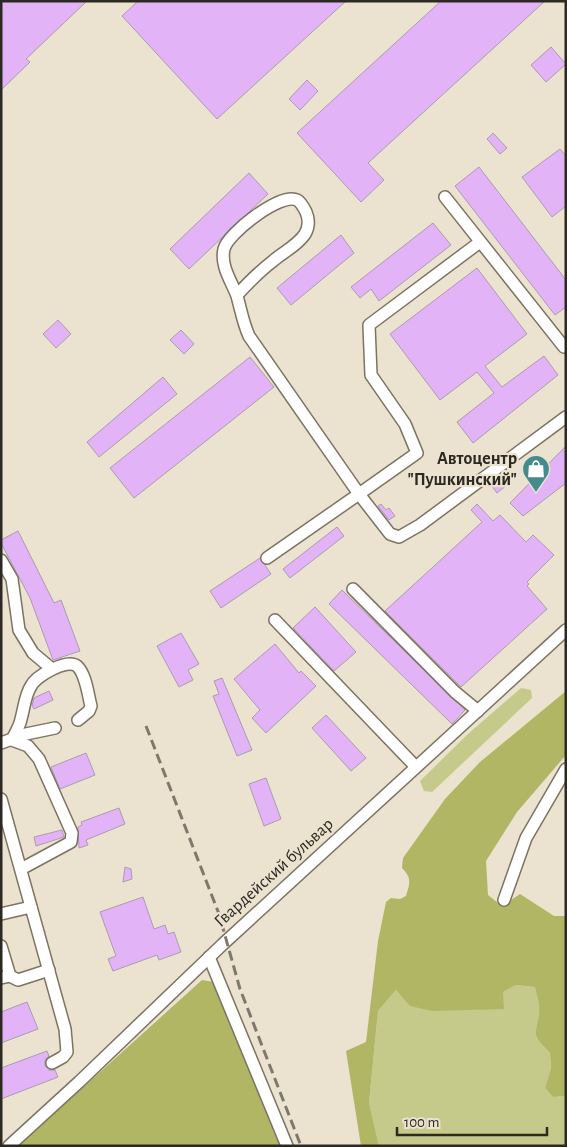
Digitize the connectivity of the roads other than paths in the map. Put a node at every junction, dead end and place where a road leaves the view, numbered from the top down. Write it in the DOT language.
graph roads {
  1 [pos="445,197"];
  2 [pos="480,242"];
  3 [pos="237,295"];
  4 [pos="564,347"];
  5 [pos="566,417"];
  6 [pos="359,494"];
  7 [pos="267,558"];
  8 [pos="1,560"];
  9 [pos="353,589"];
  10 [pos="275,620"];
  11 [pos="566,630"];
  12 [pos="52,669"];
  13 [pos="478,710"];
  14 [pos="78,720"];
  15 [pos="55,728"];
  16 [pos="6,742"];
  17 [pos="416,767"];
  18 [pos="566,769"];
  19 [pos="1,799"];
  20 [pos="21,869"];
  21 [pos="504,900"];
  22 [pos="31,907"];
  23 [pos="1,914"];
  24 [pos="1,946"];
  25 [pos="210,957"];
  26 [pos="49,970"];
  27 [pos="5,977"];
  28 [pos="52,1063"];
  29 [pos="9,1146"];
  30 [pos="287,1146"];
  1 -- 2 [label="street"];
  2 -- 4 [label="street"];
  2 -- 6 [label="street"];
  3 -- 3 [label="street"];
  3 -- 6 [label="street"];
  5 -- 6 [label="street"];
  6 -- 7 [label="street"];
  8 -- 12 [label="street"];
  9 -- 13 [label="street"];
  10 -- 17 [label="street"];
  11 -- 13 [label="street, Гвардейский бульвар"];
  12 -- 14 [label="street"];
  12 -- 16 [label="street"];
  13 -- 17 [label="street, Гвардейский бульвар"];
  15 -- 16 [label="street"];
  16 -- 20 [label="street"];
  17 -- 25 [label="street, Гвардейский бульвар"];
  18 -- 21 [label="street"];
  19 -- 20 [label="street"];
  20 -- 22 [label="street"];
  22 -- 23 [label="street"];
  22 -- 26 [label="street"];
  24 -- 27 [label="street"];
  25 -- 29 [label="street, Гвардейский бульвар"];
  25 -- 30 [label="street"];
  26 -- 27 [label="street"];
  26 -- 28 [label="street"];
}
